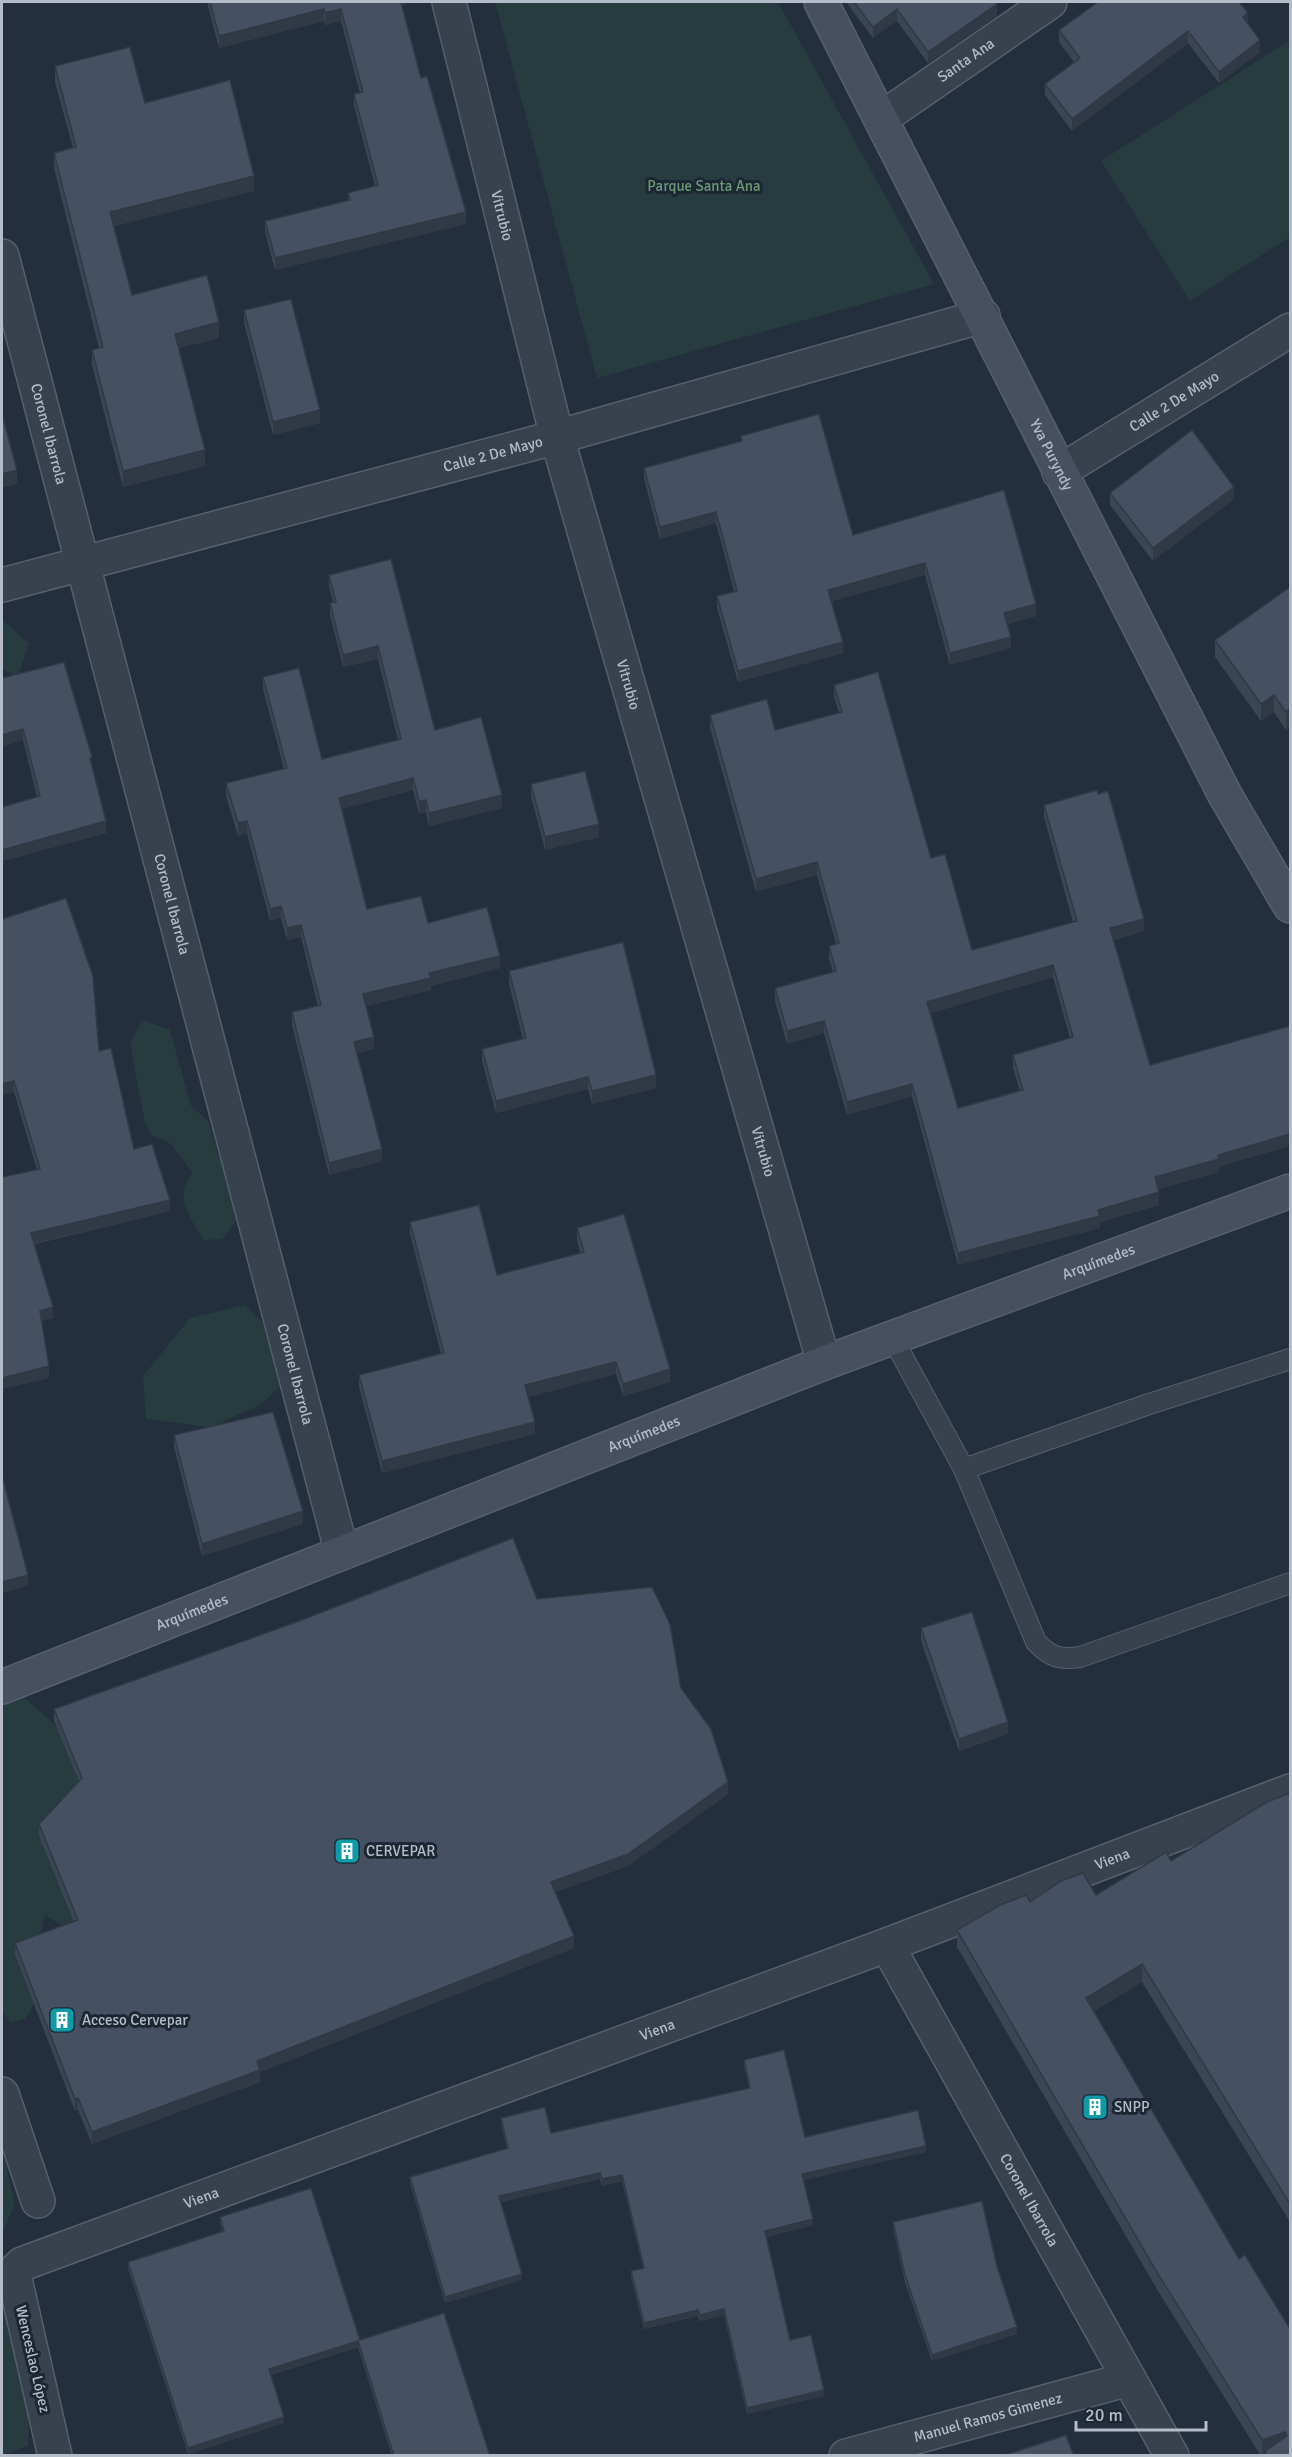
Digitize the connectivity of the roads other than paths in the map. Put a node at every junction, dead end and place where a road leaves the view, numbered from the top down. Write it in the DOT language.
graph roads {
  1 [pos="449,2"];
  2 [pos="821,2"];
  3 [pos="1050,2"];
  4 [pos="882,118"];
  5 [pos="2,256"];
  6 [pos="983,316"];
  7 [pos="1290,330"];
  8 [pos="557,437"];
  9 [pos="1059,472"];
  10 [pos="83,563"];
  11 [pos="2,585"];
  12 [pos="1290,906"];
  13 [pos="1290,1191"];
  14 [pos="893,1339"];
  15 [pos="1290,1359"];
  16 [pos="824,1364"];
  17 [pos="964,1469"];
  18 [pos="342,1553"];
  19 [pos="1290,1583"];
  20 [pos="2,1688"];
  21 [pos="1290,1791"];
  22 [pos="887,1945"];
  23 [pos="2,2094"];
  24 [pos="38,2201"];
  25 [pos="22,2264"];
  26 [pos="1129,2379"];
  27 [pos="55,2456"];
  28 [pos="846,2456"];
  29 [pos="1172,2456"];
  1 -- 8 [label="street, Vitrubio"];
  2 -- 4 [label="main road, Yva Puryndy"];
  3 -- 4 [label="street, Santa Ana"];
  4 -- 6 [label="main road, Yva Puryndy"];
  5 -- 10 [label="street, Coronel Ibarrola"];
  6 -- 8 [label="street, Calle 2 De Mayo"];
  6 -- 9 [label="main road, Yva Puryndy"];
  7 -- 9 [label="street, Calle 2 De Mayo"];
  8 -- 10 [label="street, Calle 2 De Mayo"];
  8 -- 16 [label="street, Vitrubio"];
  9 -- 12 [label="main road, Yva Puryndy"];
  10 -- 11 [label="street, Calle 2 De Mayo"];
  10 -- 18 [label="street, Coronel Ibarrola"];
  13 -- 14 [label="main road, Arquímedes"];
  14 -- 16 [label="main road, Arquímedes"];
  14 -- 17 [label="lane"];
  15 -- 17 [label="lane"];
  16 -- 18 [label="main road, Arquímedes"];
  17 -- 19 [label="lane"];
  18 -- 20 [label="main road, Arquímedes"];
  21 -- 22 [label="street, Viena"];
  22 -- 25 [label="street, Viena"];
  22 -- 26 [label="street, Coronel Ibarrola"];
  23 -- 24 [label="street"];
  25 -- 27 [label="street, Wenceslao López"];
  26 -- 28 [label="street, Manuel Ramos Gimenez"];
  26 -- 29 [label="street, Coronel Ibarrola"];
}
